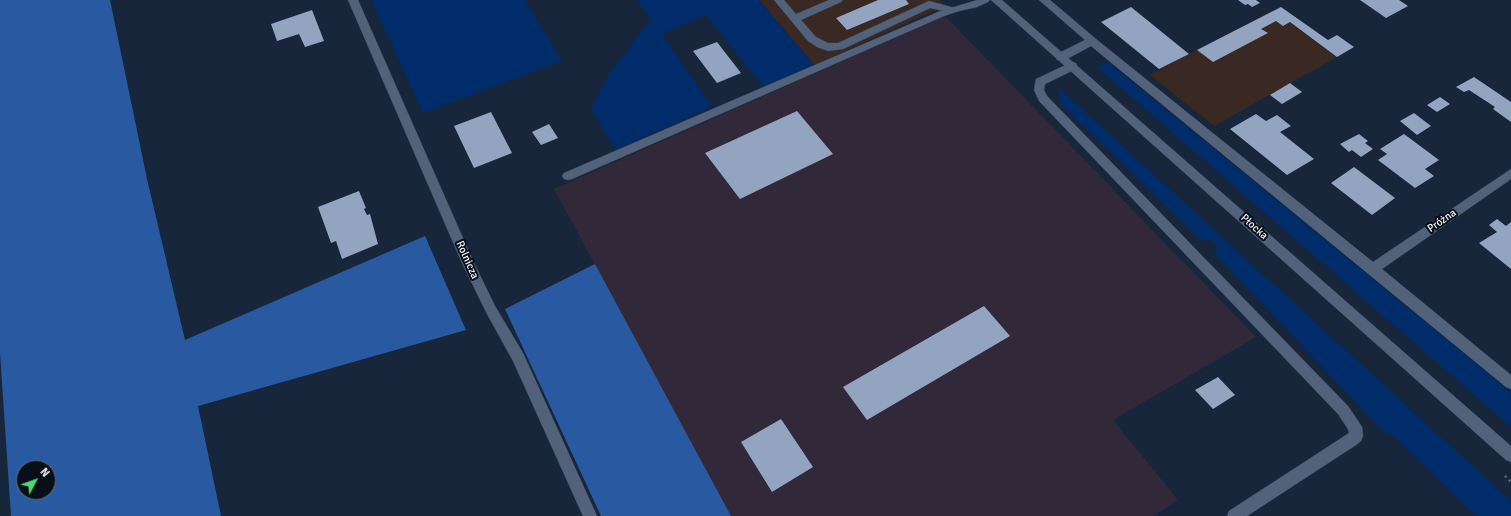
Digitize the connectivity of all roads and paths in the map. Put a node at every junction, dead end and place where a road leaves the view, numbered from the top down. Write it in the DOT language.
graph roads {
  1 [pos="353,0"];
  2 [pos="779,0"];
  3 [pos="838,0"];
  4 [pos="985,0"];
  5 [pos="996,0"];
  6 [pos="1044,0"];
  7 [pos="927,2"];
  8 [pos="952,10"];
  9 [pos="794,19"];
  10 [pos="1092,42"];
  11 [pos="1061,57"];
  12 [pos="1072,66"];
  13 [pos="1511,173"];
  14 [pos="568,176"];
  15 [pos="1373,269"];
  16 [pos="1511,383"];
  17 [pos="1511,455"];
  18 [pos="590,516"];
  19 [pos="1234,516"];
  1 -- 18 [label="street, Rolnicza"];
  2 -- 9 [label="street"];
  3 -- 9 [label="street"];
  4 -- 8 [label="street"];
  5 -- 11 [label="street, Płocka"];
  6 -- 10 [label="street"];
  7 -- 8 [label="street"];
  7 -- 9 [label="street"];
  8 -- 14 [label="street"];
  10 -- 11 [label="street"];
  10 -- 15 [label="street"];
  11 -- 12 [label="street, Płocka"];
  12 -- 17 [label="street, Płocka"];
  12 -- 19 [label="street"];
  13 -- 15 [label="street, Próżna"];
  15 -- 16 [label="street"];
}
